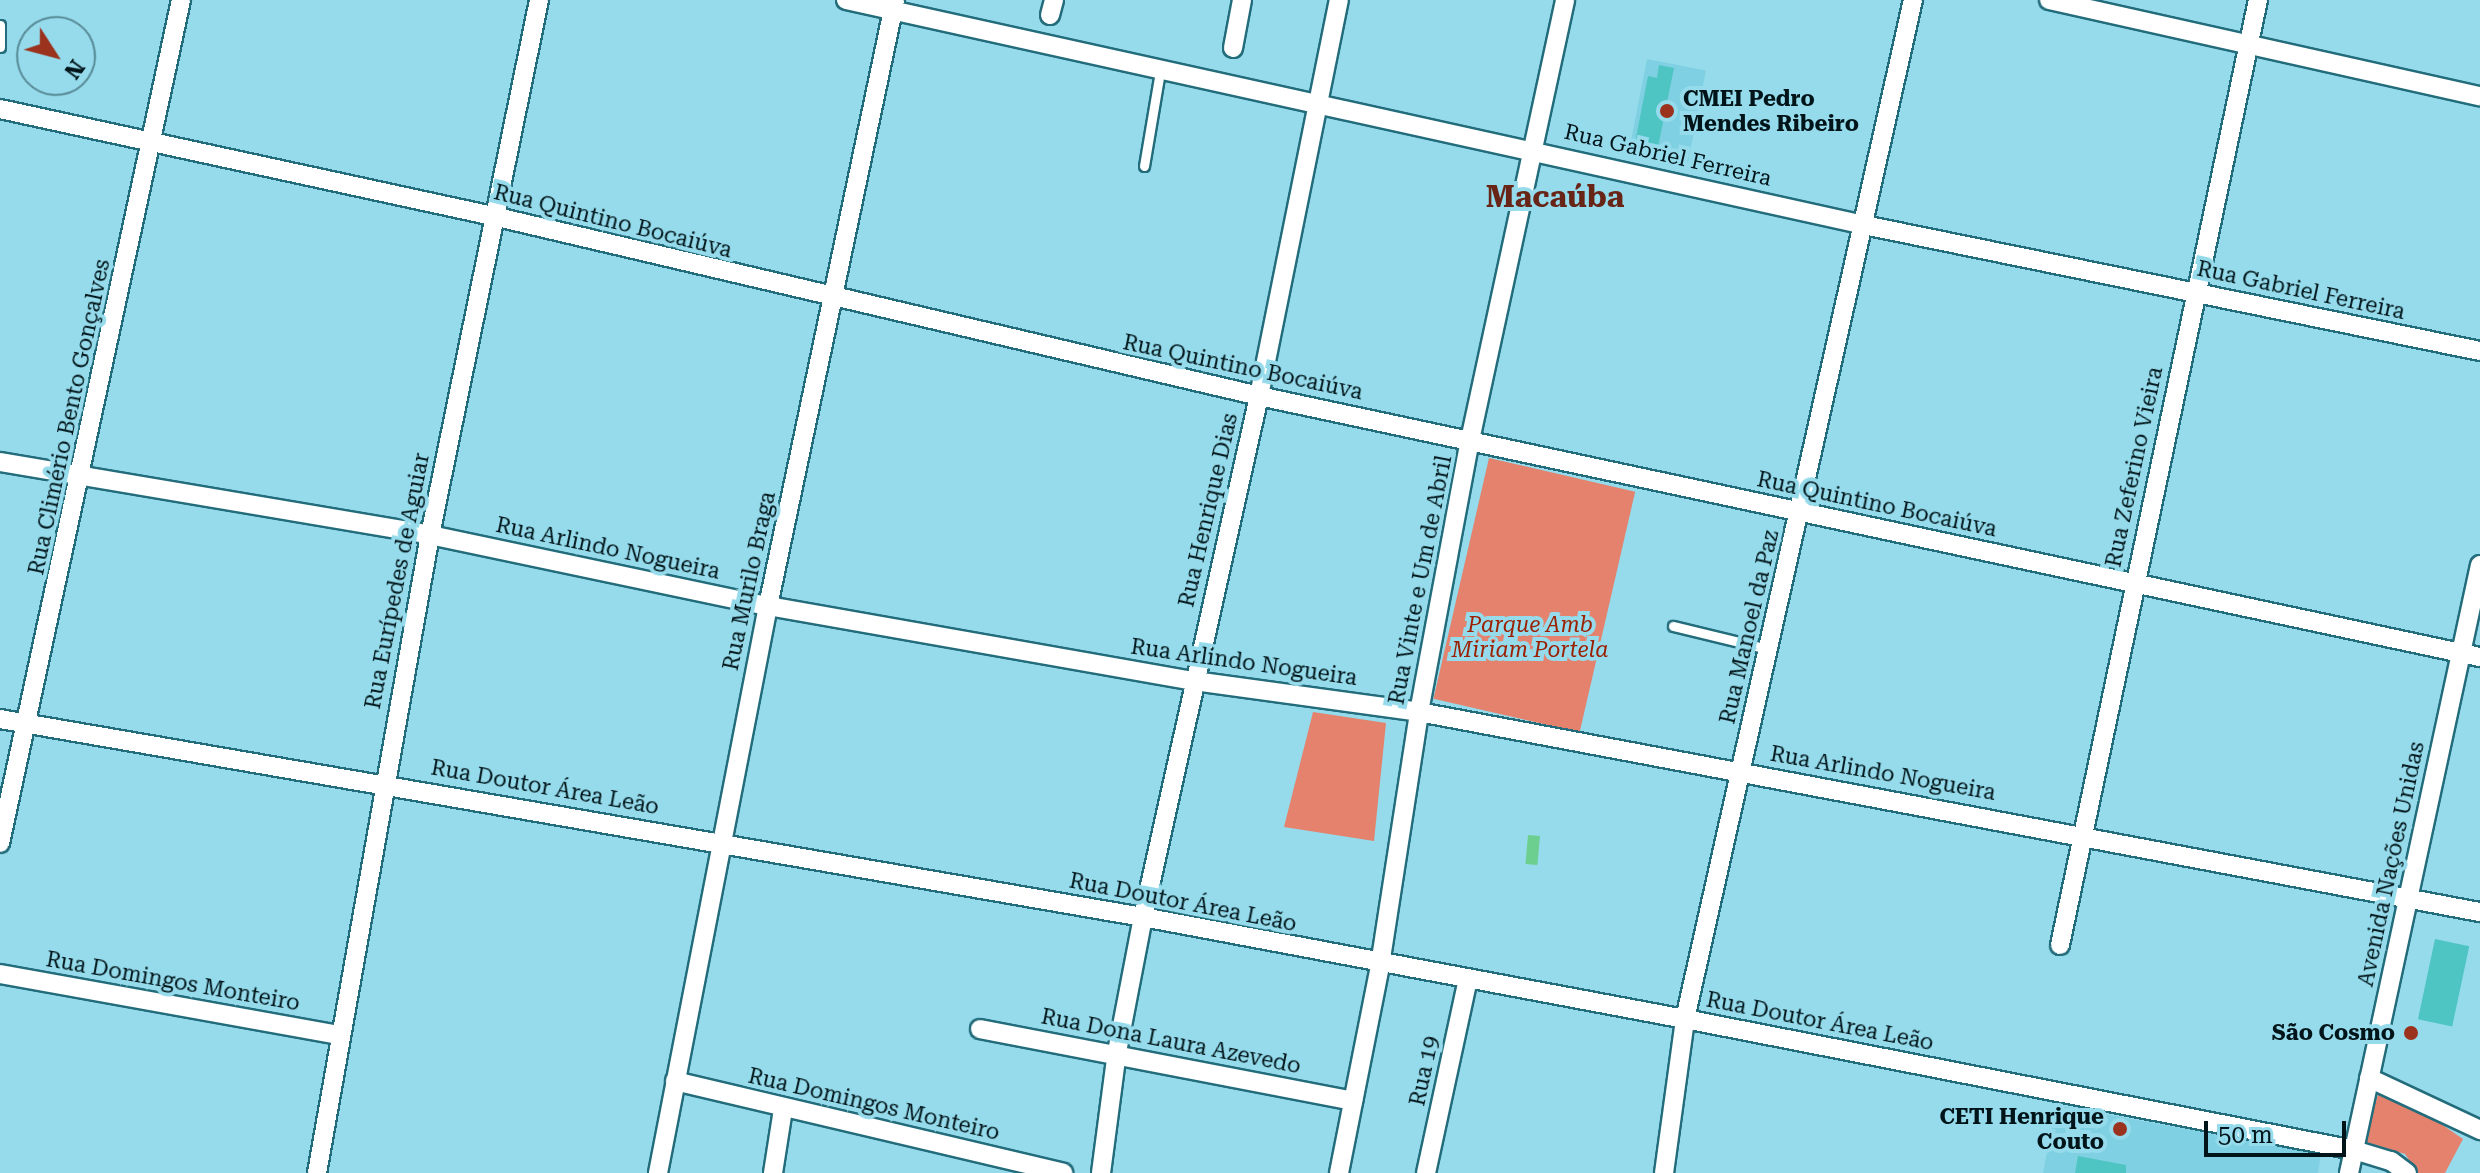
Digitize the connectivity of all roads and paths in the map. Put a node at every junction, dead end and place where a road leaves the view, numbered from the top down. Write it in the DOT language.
graph roads {
  1 [pos="181,0"];
  2 [pos="539,0"];
  3 [pos="846,0"];
  4 [pos="1242,0"];
  5 [pos="1339,0"];
  6 [pos="1565,0"];
  7 [pos="1913,0"];
  8 [pos="2049,0"];
  9 [pos="2258,0"];
  10 [pos="893,5"];
  11 [pos="0,25"];
  12 [pos="2248,43"];
  13 [pos="0,47"];
  14 [pos="1233,48"];
  15 [pos="1160,71"];
  16 [pos="2480,96"];
  17 [pos="1315,106"];
  18 [pos="0,109"];
  19 [pos="150,144"];
  20 [pos="1535,149"];
  21 [pos="1144,166"];
  22 [pos="493,216"];
  23 [pos="1864,225"];
  24 [pos="2196,293"];
  25 [pos="832,299"];
  26 [pos="2480,351"];
  27 [pos="1259,396"];
  28 [pos="1470,440"];
  29 [pos="0,462"];
  30 [pos="83,476"];
  31 [pos="1800,512"];
  32 [pos="430,535"];
  33 [pos="2480,565"];
  34 [pos="2134,584"];
  35 [pos="768,606"];
  36 [pos="1673,626"];
  37 [pos="1768,649"];
  38 [pos="2461,653"];
  39 [pos="2480,657"];
  40 [pos="1194,681"];
  41 [pos="1419,712"];
  42 [pos="0,719"];
  43 [pos="28,723"];
  44 [pos="1740,771"];
  45 [pos="384,783"];
  46 [pos="2080,833"];
  47 [pos="0,843"];
  48 [pos="720,843"];
  49 [pos="2408,898"];
  50 [pos="2480,912"];
  51 [pos="1143,917"];
  52 [pos="2060,945"];
  53 [pos="1380,965"];
  54 [pos="0,974"];
  55 [pos="1468,979"];
  56 [pos="1685,1019"];
  57 [pos="980,1029"];
  58 [pos="338,1035"];
  59 [pos="1117,1052"];
  60 [pos="2369,1078"];
  61 [pos="675,1081"];
  62 [pos="1353,1101"];
  63 [pos="783,1109"];
  64 [pos="2480,1130"];
  65 [pos="2354,1150"];
  66 [pos="317,1173"];
  67 [pos="658,1173"];
  68 [pos="773,1173"];
  69 [pos="1063,1173"];
  70 [pos="1101,1173"];
  71 [pos="1339,1173"];
  72 [pos="1426,1173"];
  73 [pos="1664,1173"];
  74 [pos="2349,1173"];
  75 [pos="2407,1173"];
  1 -- 19 [label="street, Rua Climério Bento Gonçalves"];
  2 -- 22 [label="street, Rua Eurípedes de Aguiar"];
  3 -- 10 [label="street, Rua Gabriel Ferreira"];
  4 -- 14 [label="street"];
  5 -- 17 [label="street, Rua Henrique Dias"];
  6 -- 20 [label="street, Rua Vinte e Um de Abril"];
  7 -- 23 [label="street, Rua Manoel da Paz"];
  8 -- 12 [label="street"];
  9 -- 12 [label="street, Rua Zeferino Vieira"];
  10 -- 15 [label="street, Rua Gabriel Ferreira"];
  10 -- 25 [label="street, Rua Murilo Braga"];
  11 -- 13 [label="lane"];
  12 -- 16 [label="street"];
  12 -- 24 [label="street, Rua Zeferino Vieira"];
  15 -- 17 [label="street, Rua Gabriel Ferreira"];
  15 -- 21 [label="lane"];
  17 -- 20 [label="street, Rua Gabriel Ferreira"];
  17 -- 27 [label="street, Rua Henrique Dias"];
  18 -- 19 [label="street, Rua Quintino Bocaiúva"];
  19 -- 22 [label="street, Rua Quintino Bocaiúva"];
  19 -- 30 [label="street, Rua Climério Bento Gonçalves"];
  20 -- 23 [label="street, Rua Gabriel Ferreira"];
  20 -- 28 [label="street, Rua Vinte e Um de Abril"];
  22 -- 25 [label="street, Rua Quintino Bocaiúva"];
  22 -- 32 [label="street, Rua Eurípedes de Aguiar"];
  23 -- 24 [label="street, Rua Gabriel Ferreira"];
  23 -- 31 [label="street, Rua Manoel da Paz"];
  24 -- 26 [label="street, Rua Gabriel Ferreira"];
  24 -- 34 [label="street, Rua Zeferino Vieira"];
  25 -- 27 [label="street, Rua Quintino Bocaiúva"];
  25 -- 35 [label="street, Rua Murilo Braga"];
  27 -- 28 [label="street, Rua Quintino Bocaiúva"];
  27 -- 40 [label="street, Rua Henrique Dias"];
  28 -- 31 [label="street, Rua Quintino Bocaiúva"];
  28 -- 41 [label="street, Rua Vinte e Um de Abril"];
  29 -- 30 [label="street, Rua Arlindo Nogueira"];
  30 -- 32 [label="street, Rua Arlindo Nogueira"];
  30 -- 43 [label="street, Rua Climério Bento Gonçalves"];
  31 -- 34 [label="street, Rua Quintino Bocaiúva"];
  31 -- 37 [label="street, Rua Manoel da Paz"];
  32 -- 35 [label="street, Rua Arlindo Nogueira"];
  32 -- 45 [label="street, Rua Eurípedes de Aguiar"];
  33 -- 38 [label="street, Avenida Nações Unidas"];
  34 -- 38 [label="street, Rua Quintino Bocaiúva"];
  34 -- 46 [label="street, Rua Zeferino Vieira"];
  35 -- 40 [label="street, Rua Arlindo Nogueira"];
  35 -- 48 [label="street, Rua Murilo Braga"];
  36 -- 37 [label="lane"];
  37 -- 44 [label="street, Rua Manoel da Paz"];
  38 -- 39 [label="street, Rua Quintino Bocaiúva"];
  38 -- 49 [label="street, Avenida Nações Unidas"];
  40 -- 41 [label="street, Rua Arlindo Nogueira"];
  40 -- 51 [label="street, Rua Henrique Dias"];
  41 -- 44 [label="street, Rua Arlindo Nogueira"];
  41 -- 53 [label="street, Rua Vinte e Um de Abril"];
  42 -- 43 [label="street, Rua Doutor Área Leão"];
  43 -- 45 [label="street, Rua Doutor Área Leão"];
  43 -- 47 [label="street, Rua Climério Bento Gonçalves"];
  44 -- 46 [label="street, Rua Arlindo Nogueira"];
  44 -- 56 [label="street, Rua Manoel da Paz"];
  45 -- 48 [label="street, Rua Doutor Área Leão"];
  45 -- 58 [label="street, Rua Eurípedes de Aguiar"];
  46 -- 49 [label="street, Rua Arlindo Nogueira"];
  46 -- 52 [label="street, Rua Zeferino Vieira"];
  48 -- 51 [label="street, Rua Doutor Área Leão"];
  48 -- 61 [label="street, Rua Murilo Braga"];
  49 -- 50 [label="street, Rua Arlindo Nogueira"];
  49 -- 60 [label="street, Avenida Nações Unidas"];
  51 -- 53 [label="street, Rua Doutor Área Leão"];
  51 -- 59 [label="street, Rua Henrique Dias"];
  53 -- 55 [label="street, Rua Doutor Área Leão"];
  53 -- 62 [label="street, Rua Vinte e Um de Abril"];
  54 -- 58 [label="street, Rua Domingos Monteiro"];
  55 -- 56 [label="street, Rua Doutor Área Leão"];
  55 -- 72 [label="street, Rua 19"];
  56 -- 65 [label="street, Rua Doutor Área Leão"];
  56 -- 73 [label="street, Rua Manoel da Paz"];
  57 -- 59 [label="street, Rua Dona Laura Azevedo"];
  58 -- 66 [label="street, Rua Eurípedes de Aguiar"];
  59 -- 62 [label="street, Rua Dona Laura Azevedo"];
  59 -- 70 [label="street, Rua Henrique Dias"];
  60 -- 64 [label="street"];
  60 -- 65 [label="street, Avenida Nações Unidas"];
  61 -- 63 [label="street, Rua Domingos Monteiro"];
  61 -- 67 [label="street, Rua Murilo Braga"];
  62 -- 71 [label="street, Rua Vinte e Um de Abril"];
  63 -- 68 [label="street"];
  63 -- 69 [label="street, Rua Domingos Monteiro"];
  65 -- 74 [label="street, Avenida Nações Unidas"];
  65 -- 75 [label="street, Rua Doutor Área Leão"];
}
